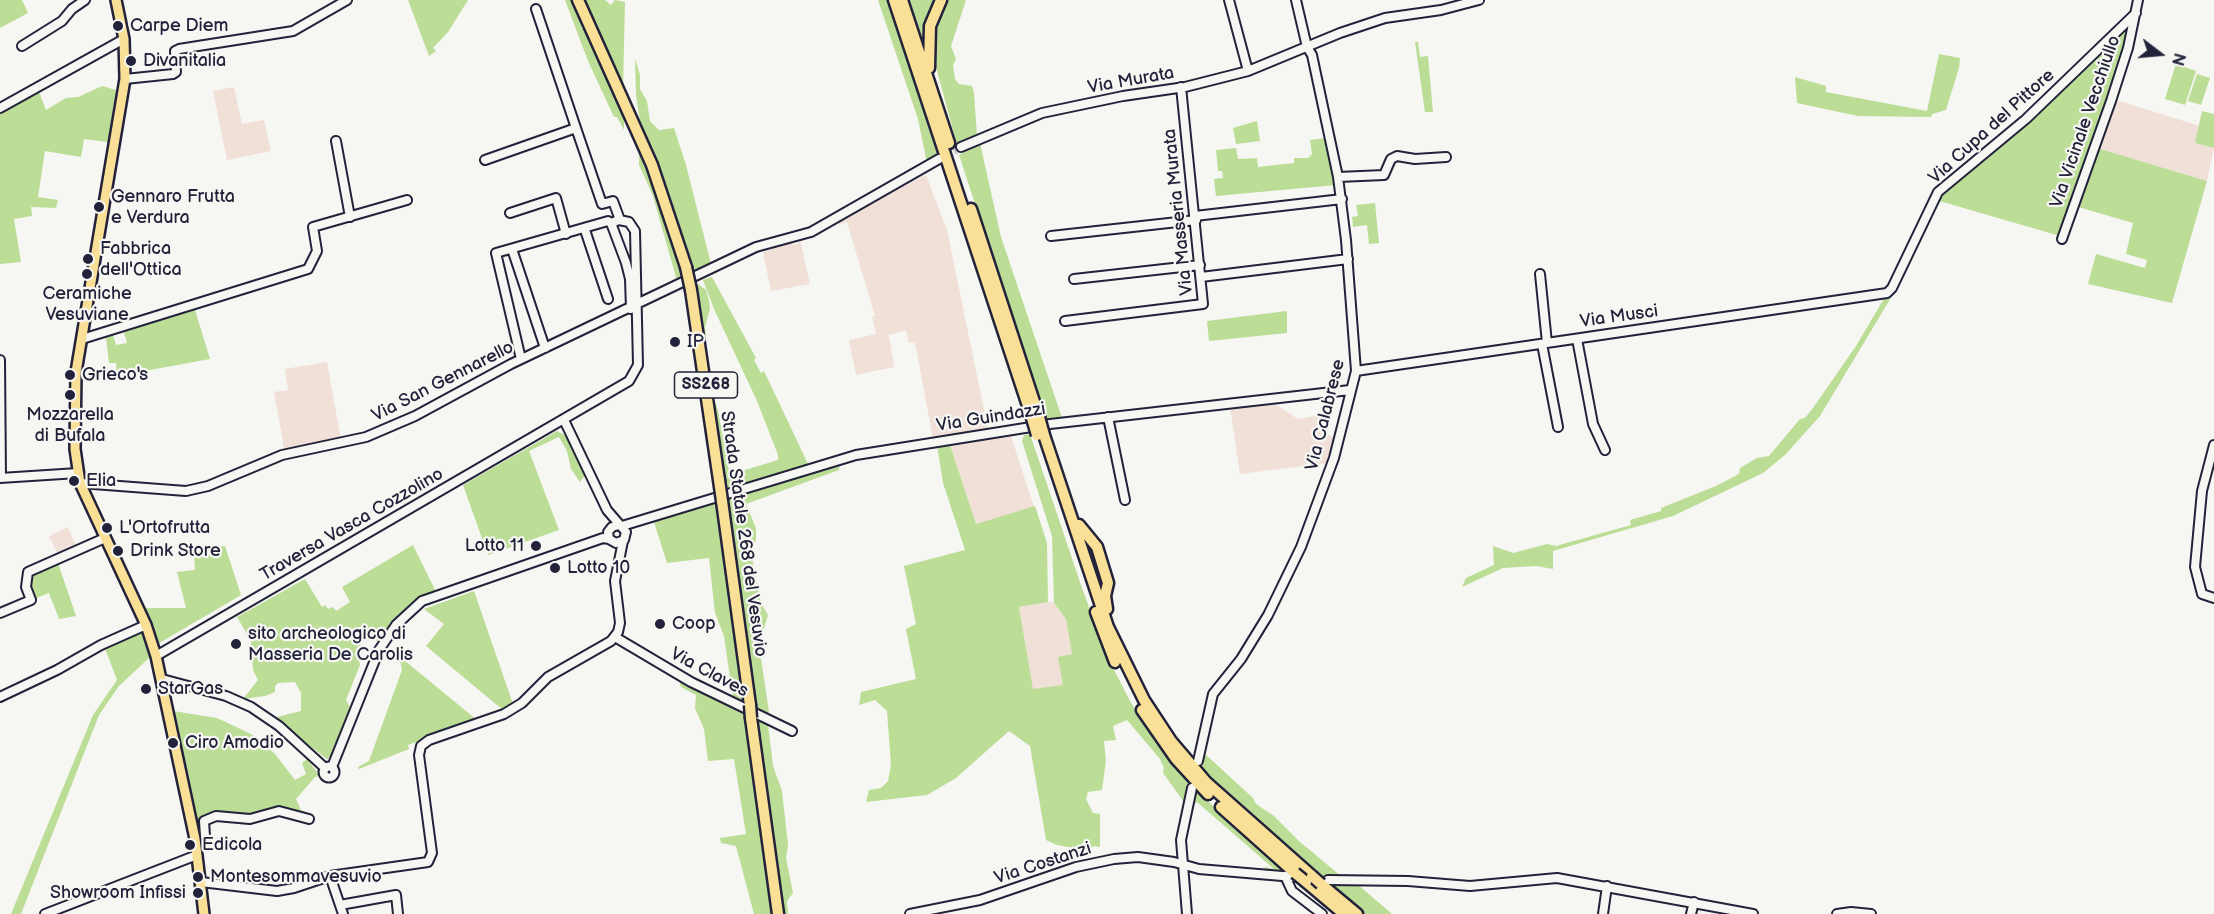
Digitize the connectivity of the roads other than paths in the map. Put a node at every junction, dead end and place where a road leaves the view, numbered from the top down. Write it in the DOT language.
graph roads {
  1 [pos="85,0"];
  2 [pos="116,0"];
  3 [pos="347,0"];
  4 [pos="578,0"];
  5 [pos="894,0"];
  6 [pos="902,0"];
  7 [pos="941,0"];
  8 [pos="1229,0"];
  9 [pos="1296,0"];
  10 [pos="1479,0"];
  11 [pos="2138,0"];
  12 [pos="536,9"];
  13 [pos="2136,13"];
  14 [pos="124,39"];
  15 [pos="22,45"];
  16 [pos="1307,47"];
  17 [pos="1248,72"];
  18 [pos="125,79"];
  19 [pos="1181,87"];
  20 [pos="933,92"];
  21 [pos="0,108"];
  22 [pos="576,128"];
  23 [pos="336,141"];
  24 [pos="961,147"];
  25 [pos="1446,157"];
  26 [pos="939,159"];
  27 [pos="485,160"];
  28 [pos="1338,177"];
  29 [pos="1342,199"];
  30 [pos="407,200"];
  31 [pos="510,213"];
  32 [pos="350,217"];
  33 [pos="1195,218"];
  34 [pos="620,220"];
  35 [pos="611,223"];
  36 [pos="585,230"];
  37 [pos="566,234"];
  38 [pos="1051,236"];
  39 [pos="2062,239"];
  40 [pos="512,249"];
  41 [pos="1348,259"];
  42 [pos="1200,266"];
  43 [pos="1540,274"];
  44 [pos="1201,277"];
  45 [pos="1074,279"];
  46 [pos="1887,293"];
  47 [pos="608,299"];
  48 [pos="634,307"];
  49 [pos="1065,321"];
  50 [pos="82,339"];
  51 [pos="1577,339"];
  52 [pos="1545,343"];
  53 [pos="545,348"];
  54 [pos="521,359"];
  55 [pos="0,360"];
  56 [pos="1356,370"];
  57 [pos="1350,390"];
  58 [pos="1108,417"];
  59 [pos="1035,418"];
  60 [pos="564,420"];
  61 [pos="1558,427"];
  62 [pos="1041,435"];
  63 [pos="2214,445"];
  64 [pos="1605,450"];
  65 [pos="1,478"];
  66 [pos="79,478"];
  67 [pos="1125,500"];
  68 [pos="607,510"];
  69 [pos="645,521"];
  70 [pos="620,526"];
  71 [pos="609,536"];
  72 [pos="105,538"];
  73 [pos="624,539"];
  74 [pos="617,560"];
  75 [pos="2214,598"];
  76 [pos="0,613"];
  77 [pos="146,625"];
  78 [pos="615,637"];
  79 [pos="156,656"];
  80 [pos="162,679"];
  81 [pos="0,697"];
  82 [pos="792,731"];
  83 [pos="1198,761"];
  84 [pos="1192,788"];
  85 [pos="309,819"];
  86 [pos="205,836"];
  87 [pos="197,855"];
  88 [pos="1181,864"];
  89 [pos="1291,875"];
  90 [pos="330,876"];
  91 [pos="1309,879"];
  92 [pos="201,882"];
  93 [pos="1324,882"];
  94 [pos="1607,886"];
  95 [pos="1694,902"];
  96 [pos="340,905"];
  97 [pos="65,910"];
  98 [pos="45,914"];
  99 [pos="204,914"];
  100 [pos="343,914"];
  101 [pos="398,914"];
  102 [pos="778,914"];
  103 [pos="910,914"];
  104 [pos="1187,914"];
  105 [pos="1322,914"];
  106 [pos="1344,914"];
  107 [pos="1357,914"];
  108 [pos="1603,914"];
  109 [pos="1690,914"];
  110 [pos="1753,914"];
  111 [pos="1837,914"];
  112 [pos="1871,914"];
  1 -- 15 [label="street"];
  2 -- 14 [label="main road"];
  3 -- 18 [label="street"];
  4 -- 102 [label="highway, Strada Statale 268 del Vesuvio / SS268, bridge"];
  5 -- 59 [label="highway"];
  6 -- 20 [label="highway"];
  7 -- 20 [label="highway"];
  8 -- 17 [label="street"];
  9 -- 16 [label="street, Via Calabrese"];
  10 -- 16 [label="street, Via Murata"];
  11 -- 13 [label="street"];
  12 -- 22 [label="street"];
  13 -- 39 [label="street, Via Vicinale Vecchiullo"];
  13 -- 46 [label="street, Via Cupa del Pittore"];
  14 -- 18 [label="main road"];
  14 -- 21 [label="street"];
  16 -- 17 [label="street, Via Murata"];
  16 -- 28 [label="street, Via Calabrese"];
  17 -- 19 [label="street, Via Murata"];
  18 -- 50 [label="main road"];
  19 -- 24 [label="street, Via Murata"];
  19 -- 33 [label="street, Via Masseria Murata"];
  20 -- 59 [label="highway"];
  22 -- 27 [label="street"];
  22 -- 34 [label="street"];
  23 -- 32 [label="street"];
  25 -- 28 [label="street"];
  26 -- 48 [label="street"];
  28 -- 29 [label="street, Via Calabrese"];
  29 -- 33 [label="street"];
  29 -- 41 [label="street, Via Calabrese"];
  30 -- 32 [label="street"];
  31 -- 37 [label="street"];
  32 -- 50 [label="street"];
  33 -- 38 [label="street"];
  33 -- 42 [label="street, Via Masseria Murata"];
  34 -- 35 [label="street"];
  34 -- 48 [label="street"];
  35 -- 36 [label="street"];
  35 -- 48 [label="street"];
  36 -- 37 [label="street"];
  36 -- 47 [label="street"];
  37 -- 40 [label="street"];
  40 -- 53 [label="street"];
  40 -- 54 [label="street"];
  41 -- 44 [label="street"];
  41 -- 56 [label="street, Via Calabrese"];
  42 -- 44 [label="street, Via Masseria Murata"];
  42 -- 45 [label="street"];
  43 -- 52 [label="street"];
  44 -- 49 [label="street, Via Masseria Murata"];
  46 -- 51 [label="street, Via Musci"];
  48 -- 53 [label="street, Via San Gennarello"];
  48 -- 60 [label="street, Traversa Vasca Cozzolino"];
  50 -- 66 [label="main road"];
  51 -- 52 [label="street, Via Musci"];
  51 -- 64 [label="street"];
  52 -- 56 [label="street, Via Musci"];
  52 -- 61 [label="street"];
  53 -- 54 [label="street, Via San Gennarello"];
  54 -- 66 [label="street, Via San Gennarello"];
  55 -- 65 [label="street"];
  56 -- 57 [label="street, Via Calabrese"];
  57 -- 58 [label="street, Via Guindazzi"];
  57 -- 83 [label="street, Via Calabrese"];
  58 -- 67 [label="street"];
  58 -- 69 [label="street, Via Guindazzi"];
  59 -- 62 [label="highway, bridge"];
  60 -- 68 [label="street"];
  60 -- 79 [label="street, Traversa Vasca Cozzolino"];
  62 -- 89 [label="highway"];
  62 -- 91 [label="highway"];
  63 -- 75 [label="street"];
  65 -- 66 [label="street, Via San Gennarello"];
  66 -- 72 [label="main road"];
  68 -- 70 [label="street"];
  68 -- 71 [label="street"];
  69 -- 70 [label="street, Via Guindazzi"];
  69 -- 73 [label="street, Via Guindazzi"];
  70 -- 71 [label="street, Via Guindazzi"];
  70 -- 73 [label="street"];
  71 -- 73 [label="street"];
  71 -- 74 [label="street"];
  71 -- 80 [label="street"];
  72 -- 76 [label="street"];
  72 -- 77 [label="main road"];
  73 -- 74 [label="street"];
  74 -- 78 [label="street"];
  77 -- 79 [label="main road"];
  77 -- 81 [label="street"];
  78 -- 82 [label="street, Via Claves"];
  78 -- 90 [label="street"];
  79 -- 80 [label="main road"];
  80 -- 87 [label="main road"];
  84 -- 88 [label="street"];
  85 -- 86 [label="street"];
  87 -- 92 [label="main road"];
  87 -- 97 [label="street"];
  88 -- 89 [label="street, Via Costanzi"];
  88 -- 103 [label="street, Via Costanzi"];
  88 -- 104 [label="street"];
  89 -- 91 [label="highway, bridge"];
  89 -- 105 [label="street"];
  90 -- 92 [label="street"];
  90 -- 96 [label="street"];
  91 -- 93 [label="highway, bridge"];
  91 -- 106 [label="highway"];
  92 -- 99 [label="main road"];
  93 -- 94 [label="street"];
  93 -- 107 [label="highway"];
  94 -- 95 [label="street"];
  94 -- 108 [label="street"];
  95 -- 109 [label="street"];
  95 -- 110 [label="street"];
  96 -- 100 [label="street"];
  96 -- 101 [label="street"];
  97 -- 98 [label="street"];
  111 -- 112 [label="street"];
}
